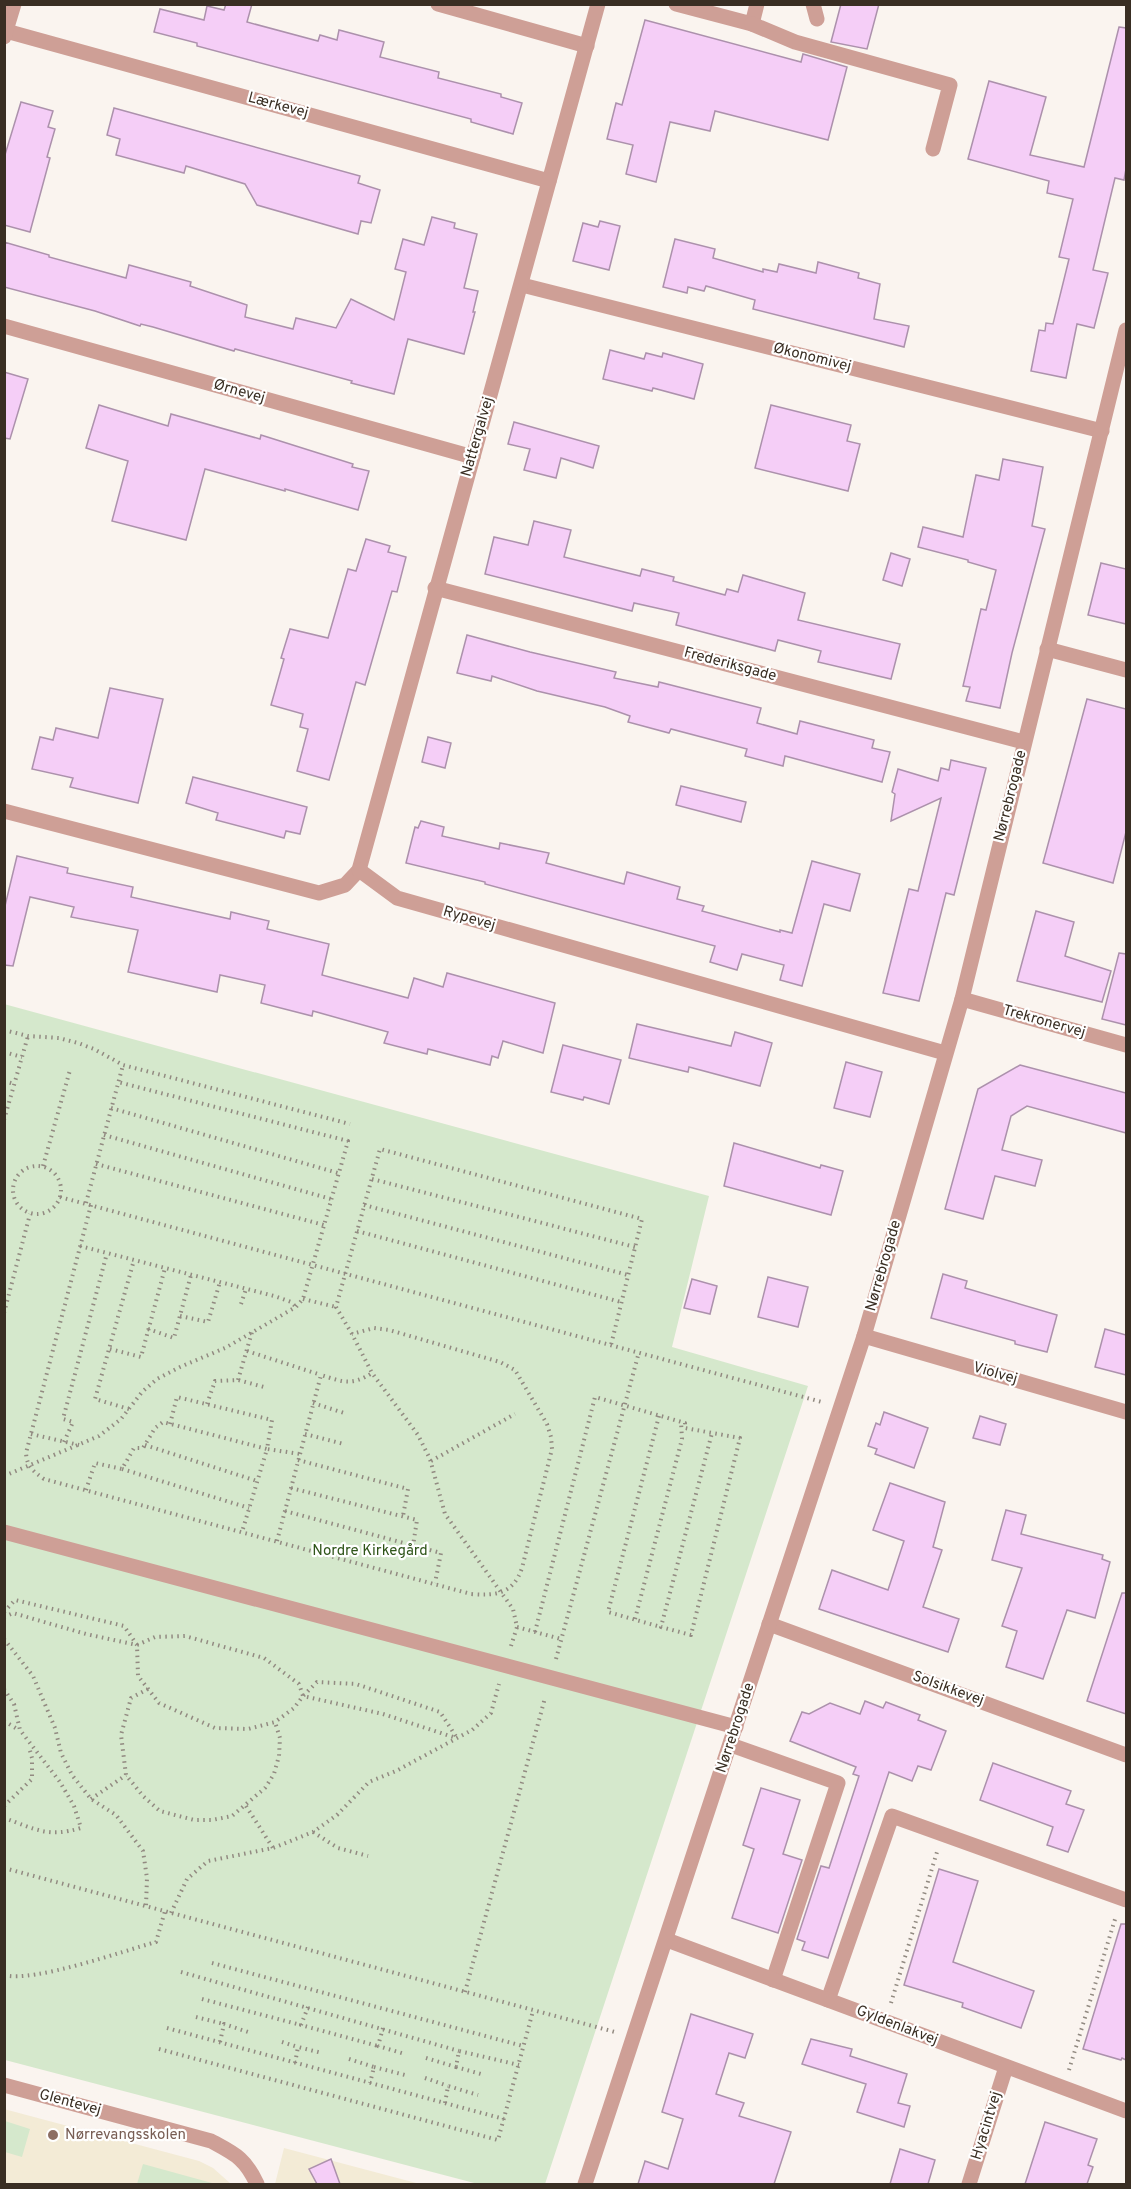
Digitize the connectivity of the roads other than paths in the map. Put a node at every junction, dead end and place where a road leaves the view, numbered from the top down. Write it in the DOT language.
graph roads {
  1 [pos="14,4"];
  2 [pos="438,4"];
  3 [pos="598,4"];
  4 [pos="676,4"];
  5 [pos="757,4"];
  6 [pos="752,24"];
  7 [pos="5,34"];
  8 [pos="587,46"];
  9 [pos="933,149"];
  10 [pos="549,181"];
  11 [pos="522,285"];
  12 [pos="4,326"];
  13 [pos="1126,330"];
  14 [pos="1102,431"];
  15 [pos="473,458"];
  16 [pos="435,588"];
  17 [pos="1047,649"];
  18 [pos="1126,670"];
  19 [pos="1024,742"];
  20 [pos="4,811"];
  21 [pos="359,870"];
  22 [pos="962,999"];
  23 [pos="1126,1045"];
  24 [pos="945,1053"];
  25 [pos="864,1336"];
  26 [pos="1126,1412"];
  27 [pos="4,1532"];
  28 [pos="769,1624"];
  29 [pos="736,1727"];
  30 [pos="730,1745"];
  31 [pos="1126,1755"];
  32 [pos="1124,1899"];
  33 [pos="667,1940"];
  34 [pos="773,1980"];
  35 [pos="828,2000"];
  36 [pos="1006,2067"];
  37 [pos="4,2085"];
  38 [pos="1126,2111"];
  39 [pos="257,2184"];
  40 [pos="585,2184"];
  41 [pos="969,2184"];
  1 -- 7 [label="street"];
  2 -- 8 [label="street"];
  3 -- 8 [label="street, Nattergalvej"];
  4 -- 6 [label="street"];
  5 -- 6 [label="street"];
  6 -- 9 [label="street"];
  7 -- 10 [label="street, Lærkevej"];
  8 -- 10 [label="street, Nattergalvej"];
  10 -- 11 [label="street, Nattergalvej"];
  11 -- 14 [label="street, Økonomivej"];
  11 -- 15 [label="street, Nattergalvej"];
  12 -- 15 [label="street, Ørnevej"];
  13 -- 14 [label="street, Nørrebrogade"];
  14 -- 17 [label="street, Nørrebrogade"];
  15 -- 16 [label="street, Nattergalvej"];
  16 -- 19 [label="street, Frederiksgade"];
  16 -- 21 [label="street, Nattergalvej"];
  17 -- 18 [label="street"];
  17 -- 19 [label="street, Nørrebrogade"];
  19 -- 22 [label="street, Nørrebrogade"];
  20 -- 21 [label="street"];
  21 -- 24 [label="street, Rypevej"];
  22 -- 23 [label="street, Trekronervej"];
  22 -- 24 [label="street, Nørrebrogade"];
  24 -- 25 [label="street, Nørrebrogade"];
  25 -- 26 [label="street, Violvej"];
  25 -- 28 [label="street, Nørrebrogade"];
  27 -- 29 [label="street"];
  28 -- 29 [label="street, Nørrebrogade"];
  28 -- 31 [label="street, Solsikkevej"];
  29 -- 30 [label="street, Nørrebrogade"];
  30 -- 33 [label="street, Nørrebrogade"];
  30 -- 34 [label="street"];
  32 -- 35 [label="street"];
  33 -- 34 [label="street, Gyldenlakvej"];
  33 -- 40 [label="street, Nørrebrogade"];
  34 -- 35 [label="street, Gyldenlakvej"];
  35 -- 36 [label="street, Gyldenlakvej"];
  36 -- 38 [label="street, Gyldenlakvej"];
  36 -- 41 [label="street, Hyacintvej"];
  37 -- 39 [label="street, Glentevej"];
}
